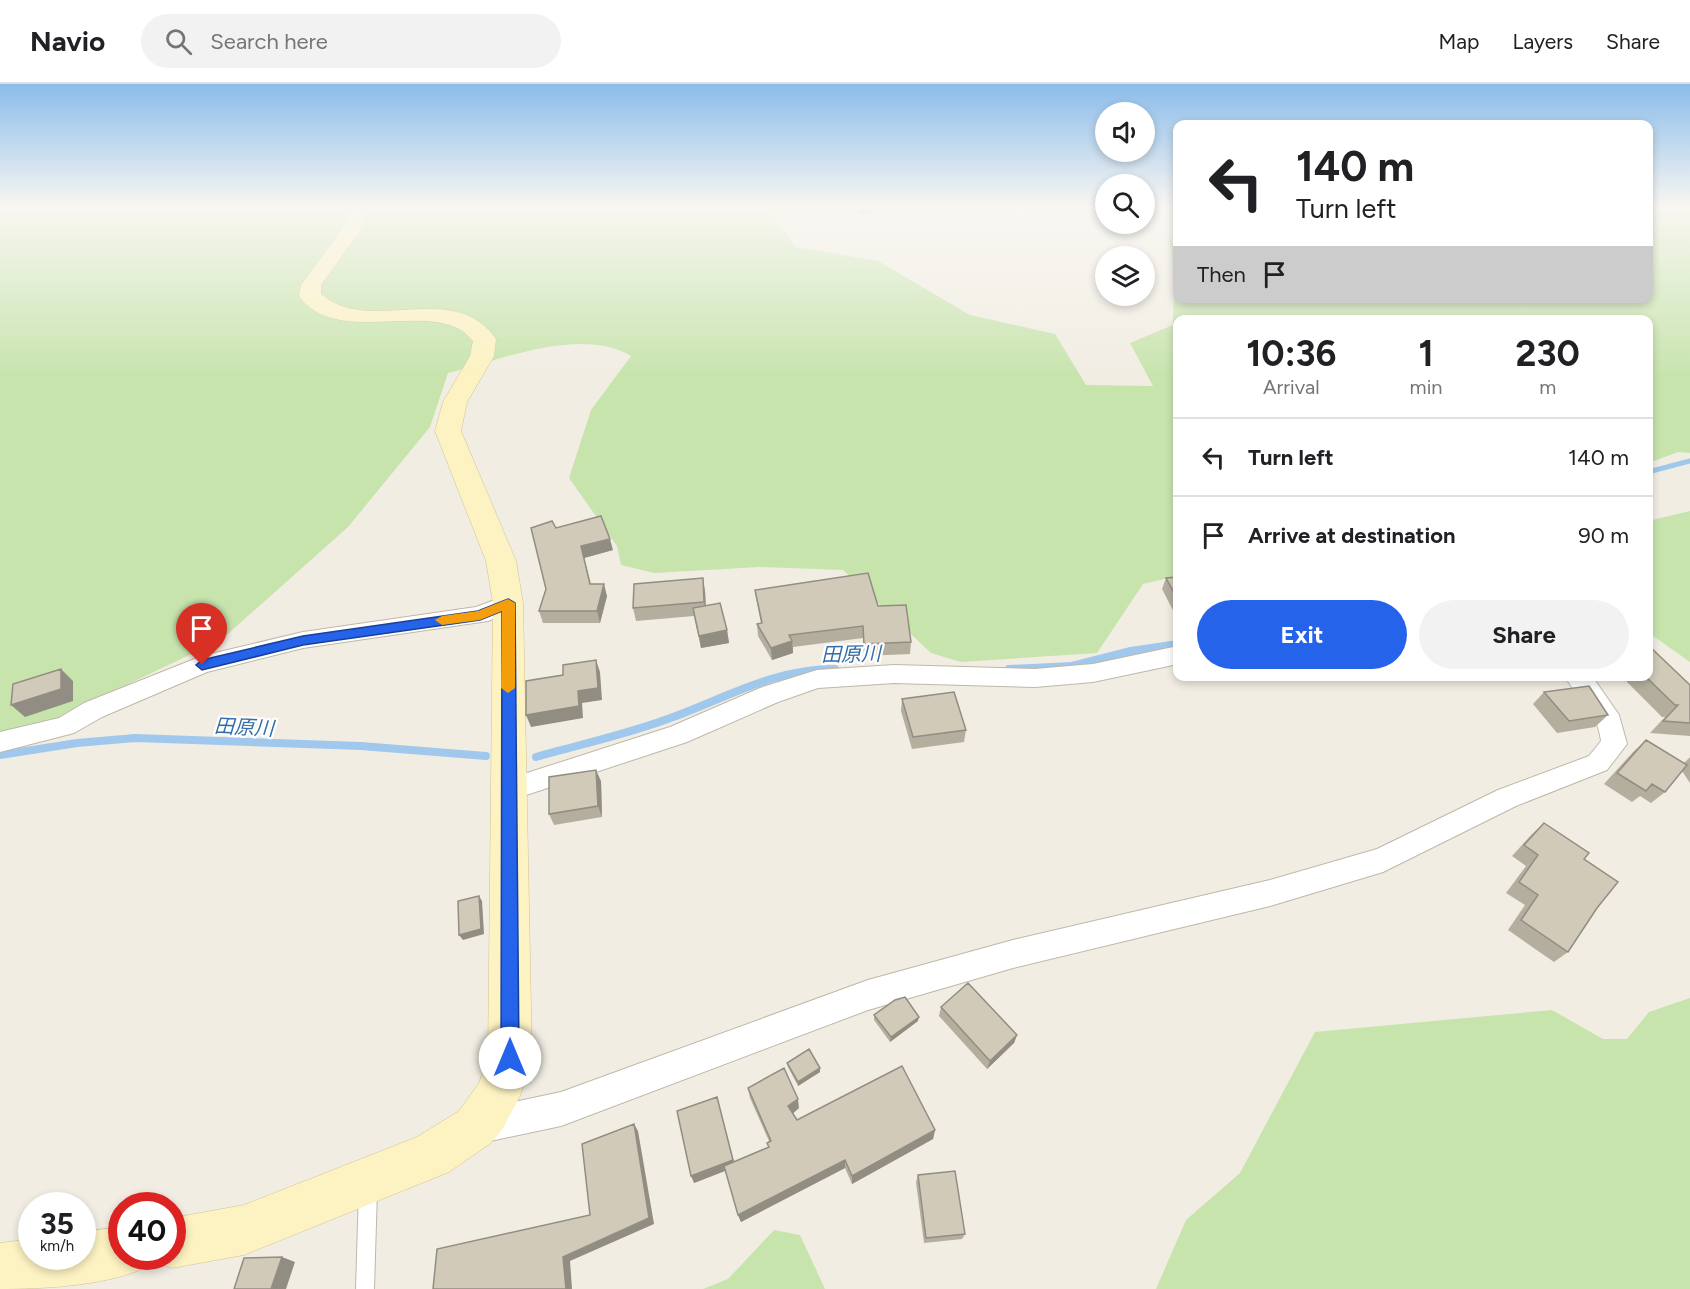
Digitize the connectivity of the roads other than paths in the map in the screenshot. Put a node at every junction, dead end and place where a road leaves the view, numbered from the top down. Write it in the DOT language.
graph roads {
  1 [pos="326,264"];
  2 [pos="508,603"];
  3 [pos="1173,656"];
  4 [pos="1582,681"];
  5 [pos="0,742"];
  6 [pos="508,789"];
  7 [pos="475,1127"];
  8 [pos="368,1180"];
  9 [pos="186,1240"];
  10 [pos="108,1254"];
  11 [pos="0,1268"];
  12 [pos="365,1289"];
  1 -- 2 [label="street"];
  2 -- 5 [label="street"];
  2 -- 6 [label="street"];
  3 -- 6 [label="street"];
  4 -- 7 [label="street"];
  6 -- 7 [label="street"];
  7 -- 8 [label="street"];
  8 -- 9 [label="street"];
  8 -- 12 [label="lane"];
  10 -- 11 [label="street"];
}
